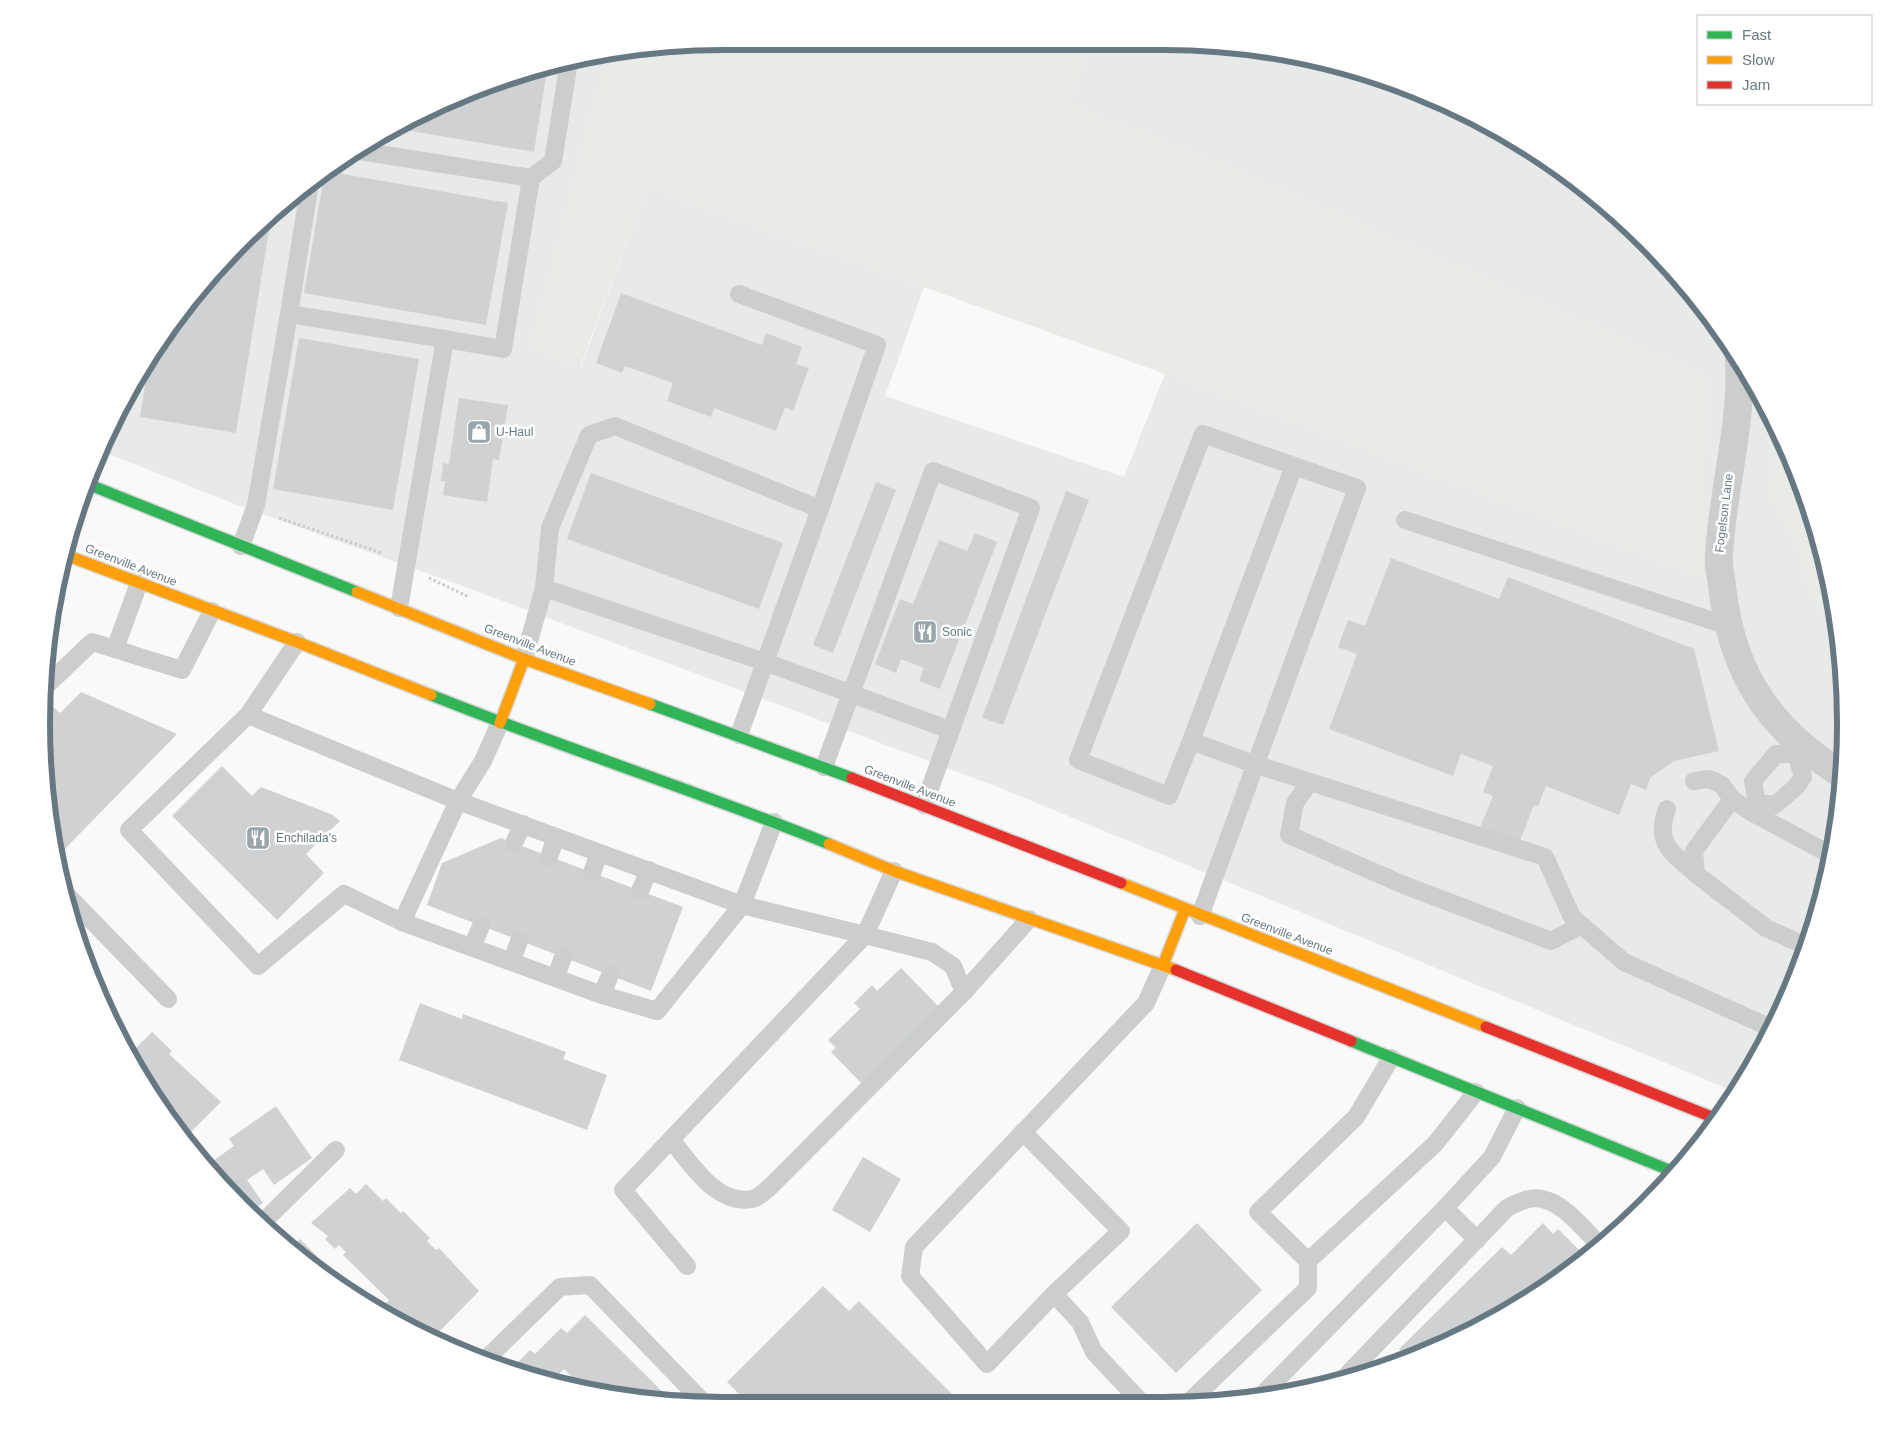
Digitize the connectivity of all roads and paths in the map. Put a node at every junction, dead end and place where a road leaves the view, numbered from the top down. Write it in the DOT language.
graph roads {
  1 [pos="568,69"];
  2 [pos="369,152"];
  3 [pos="531,178"];
  4 [pos="308,193"];
  5 [pos="739,294"];
  6 [pos="289,314"];
  7 [pos="445,339"];
  8 [pos="1740,376"];
  9 [pos="1294,466"];
  10 [pos="93,487"];
  11 [pos="820,509"];
  12 [pos="271,516"];
  13 [pos="1405,520"];
  14 [pos="242,546"];
  15 [pos="383,553"];
  16 [pos="71,557"];
  17 [pos="423,576"];
  18 [pos="139,583"];
  19 [pos="544,588"];
  20 [pos="469,597"];
  21 [pos="399,608"];
  22 [pos="212,611"];
  23 [pos="1728,626"];
  24 [pos="297,642"];
  25 [pos="115,649"];
  26 [pos="524,659"];
  27 [pos="766,662"];
  28 [pos="51,681"];
  29 [pos="851,693"];
  30 [pos="248,715"];
  31 [pos="500,722"];
  32 [pos="950,730"];
  33 [pos="739,735"];
  34 [pos="1191,741"];
  35 [pos="1800,750"];
  36 [pos="1254,764"];
  37 [pos="824,767"];
  38 [pos="1836,771"];
  39 [pos="1694,781"];
  40 [pos="1310,782"];
  41 [pos="1732,799"];
  42 [pos="458,800"];
  43 [pos="924,806"];
  44 [pos="1754,807"];
  45 [pos="1667,809"];
  46 [pos="774,822"];
  47 [pos="523,824"];
  48 [pos="556,836"];
  49 [pos="514,843"];
  50 [pos="1825,851"];
  51 [pos="599,852"];
  52 [pos="549,857"];
  53 [pos="649,870"];
  54 [pos="894,871"];
  55 [pos="592,873"];
  56 [pos="1696,874"];
  57 [pos="640,891"];
  58 [pos="74,903"];
  59 [pos="742,904"];
  60 [pos="1193,912"];
  61 [pos="1029,919"];
  62 [pos="402,922"];
  63 [pos="1582,925"];
  64 [pos="481,926"];
  65 [pos="865,936"];
  66 [pos="519,941"];
  67 [pos="1800,943"];
  68 [pos="472,946"];
  69 [pos="563,957"];
  70 [pos="512,961"];
  71 [pos="1163,965"];
  72 [pos="610,975"];
  73 [pos="556,977"];
  74 [pos="964,992"];
  75 [pos="602,994"];
  76 [pos="168,999"];
  77 [pos="1766,1026"];
  78 [pos="1391,1058"];
  79 [pos="1476,1092"];
  80 [pos="1517,1108"];
  81 [pos="1710,1116"];
  82 [pos="1022,1132"];
  83 [pos="671,1140"];
  84 [pos="336,1150"];
  85 [pos="1668,1170"];
  86 [pos="1445,1208"];
  87 [pos="267,1218"];
  88 [pos="1477,1240"];
  89 [pos="1595,1240"];
  90 [pos="1308,1261"];
  91 [pos="687,1266"];
  92 [pos="1054,1294"];
  93 [pos="491,1355"];
  94 [pos="1352,1370"];
  95 [pos="1267,1388"];
  96 [pos="698,1396"];
  97 [pos="1195,1396"];
  98 [pos="1136,1397"];
  1 -- 3 [label="lane"];
  2 -- 3 [label="lane"];
  3 -- 7 [label="lane"];
  4 -- 6 [label="lane"];
  5 -- 11 [label="lane"];
  6 -- 7 [label="lane"];
  6 -- 14 [label="lane"];
  7 -- 21 [label="lane"];
  8 -- 23 [label="street, Fogelson Lane"];
  9 -- 34 [label="lane"];
  9 -- 34 [label="lane"];
  9 -- 36 [label="lane"];
  10 -- 14 [label="main road, Greenville Avenue"];
  11 -- 19 [label="lane"];
  11 -- 27 [label="lane"];
  12 -- 15 [label="path"];
  13 -- 23 [label="lane"];
  14 -- 21 [label="main road, Greenville Avenue"];
  16 -- 18 [label="main road, Greenville Avenue"];
  17 -- 20 [label="path"];
  18 -- 22 [label="main road, Greenville Avenue"];
  18 -- 25 [label="lane"];
  19 -- 26 [label="lane"];
  19 -- 27 [label="lane"];
  21 -- 26 [label="main road, Greenville Avenue"];
  22 -- 24 [label="main road, Greenville Avenue"];
  22 -- 25 [label="lane"];
  23 -- 35 [label="street, Fogelson Lane"];
  24 -- 30 [label="lane"];
  24 -- 31 [label="main road, Greenville Avenue"];
  25 -- 28 [label="lane"];
  26 -- 31 [label="main road"];
  26 -- 33 [label="main road, Greenville Avenue"];
  27 -- 29 [label="lane"];
  27 -- 33 [label="lane"];
  29 -- 32 [label="lane"];
  29 -- 32 [label="lane"];
  29 -- 37 [label="lane"];
  30 -- 42 [label="lane"];
  30 -- 62 [label="lane"];
  31 -- 42 [label="lane"];
  31 -- 46 [label="main road, Greenville Avenue"];
  32 -- 43 [label="lane"];
  33 -- 37 [label="main road, Greenville Avenue"];
  34 -- 36 [label="lane"];
  35 -- 38 [label="street, Fogelson Lane"];
  35 -- 44 [label="lane"];
  35 -- 44 [label="lane"];
  36 -- 40 [label="lane"];
  36 -- 60 [label="lane"];
  37 -- 43 [label="main road, Greenville Avenue"];
  39 -- 41 [label="lane"];
  40 -- 63 [label="lane"];
  40 -- 63 [label="lane"];
  41 -- 44 [label="lane"];
  41 -- 56 [label="lane"];
  42 -- 47 [label="lane"];
  42 -- 62 [label="lane"];
  43 -- 60 [label="main road, Greenville Avenue"];
  44 -- 50 [label="lane"];
  45 -- 56 [label="lane"];
  46 -- 54 [label="main road, Greenville Avenue"];
  46 -- 59 [label="lane"];
  47 -- 48 [label="lane"];
  47 -- 49 [label="lane"];
  48 -- 51 [label="lane"];
  48 -- 52 [label="lane"];
  51 -- 53 [label="lane"];
  51 -- 55 [label="lane"];
  53 -- 57 [label="lane"];
  53 -- 59 [label="lane"];
  54 -- 61 [label="main road, Greenville Avenue"];
  54 -- 65 [label="lane"];
  56 -- 67 [label="lane"];
  58 -- 76 [label="lane"];
  59 -- 65 [label="lane"];
  59 -- 75 [label="lane"];
  60 -- 71 [label="main road"];
  60 -- 81 [label="main road, Greenville Avenue"];
  61 -- 71 [label="main road, Greenville Avenue"];
  61 -- 74 [label="lane"];
  62 -- 68 [label="lane"];
  63 -- 77 [label="lane"];
  64 -- 68 [label="lane"];
  65 -- 74 [label="lane"];
  65 -- 83 [label="lane"];
  66 -- 70 [label="lane"];
  68 -- 70 [label="lane"];
  69 -- 73 [label="lane"];
  70 -- 73 [label="lane"];
  71 -- 78 [label="main road, Greenville Avenue"];
  71 -- 82 [label="lane"];
  72 -- 75 [label="lane"];
  73 -- 75 [label="lane"];
  74 -- 83 [label="lane"];
  78 -- 79 [label="main road, Greenville Avenue"];
  78 -- 90 [label="lane"];
  79 -- 80 [label="main road, Greenville Avenue"];
  79 -- 90 [label="lane"];
  80 -- 85 [label="main road, Greenville Avenue"];
  80 -- 86 [label="lane"];
  82 -- 92 [label="lane"];
  82 -- 92 [label="lane"];
  83 -- 91 [label="lane"];
  84 -- 87 [label="lane"];
  86 -- 88 [label="lane"];
  86 -- 95 [label="lane"];
  88 -- 89 [label="lane"];
  88 -- 94 [label="lane"];
  90 -- 97 [label="lane"];
  92 -- 98 [label="lane"];
  93 -- 96 [label="lane"];
}
